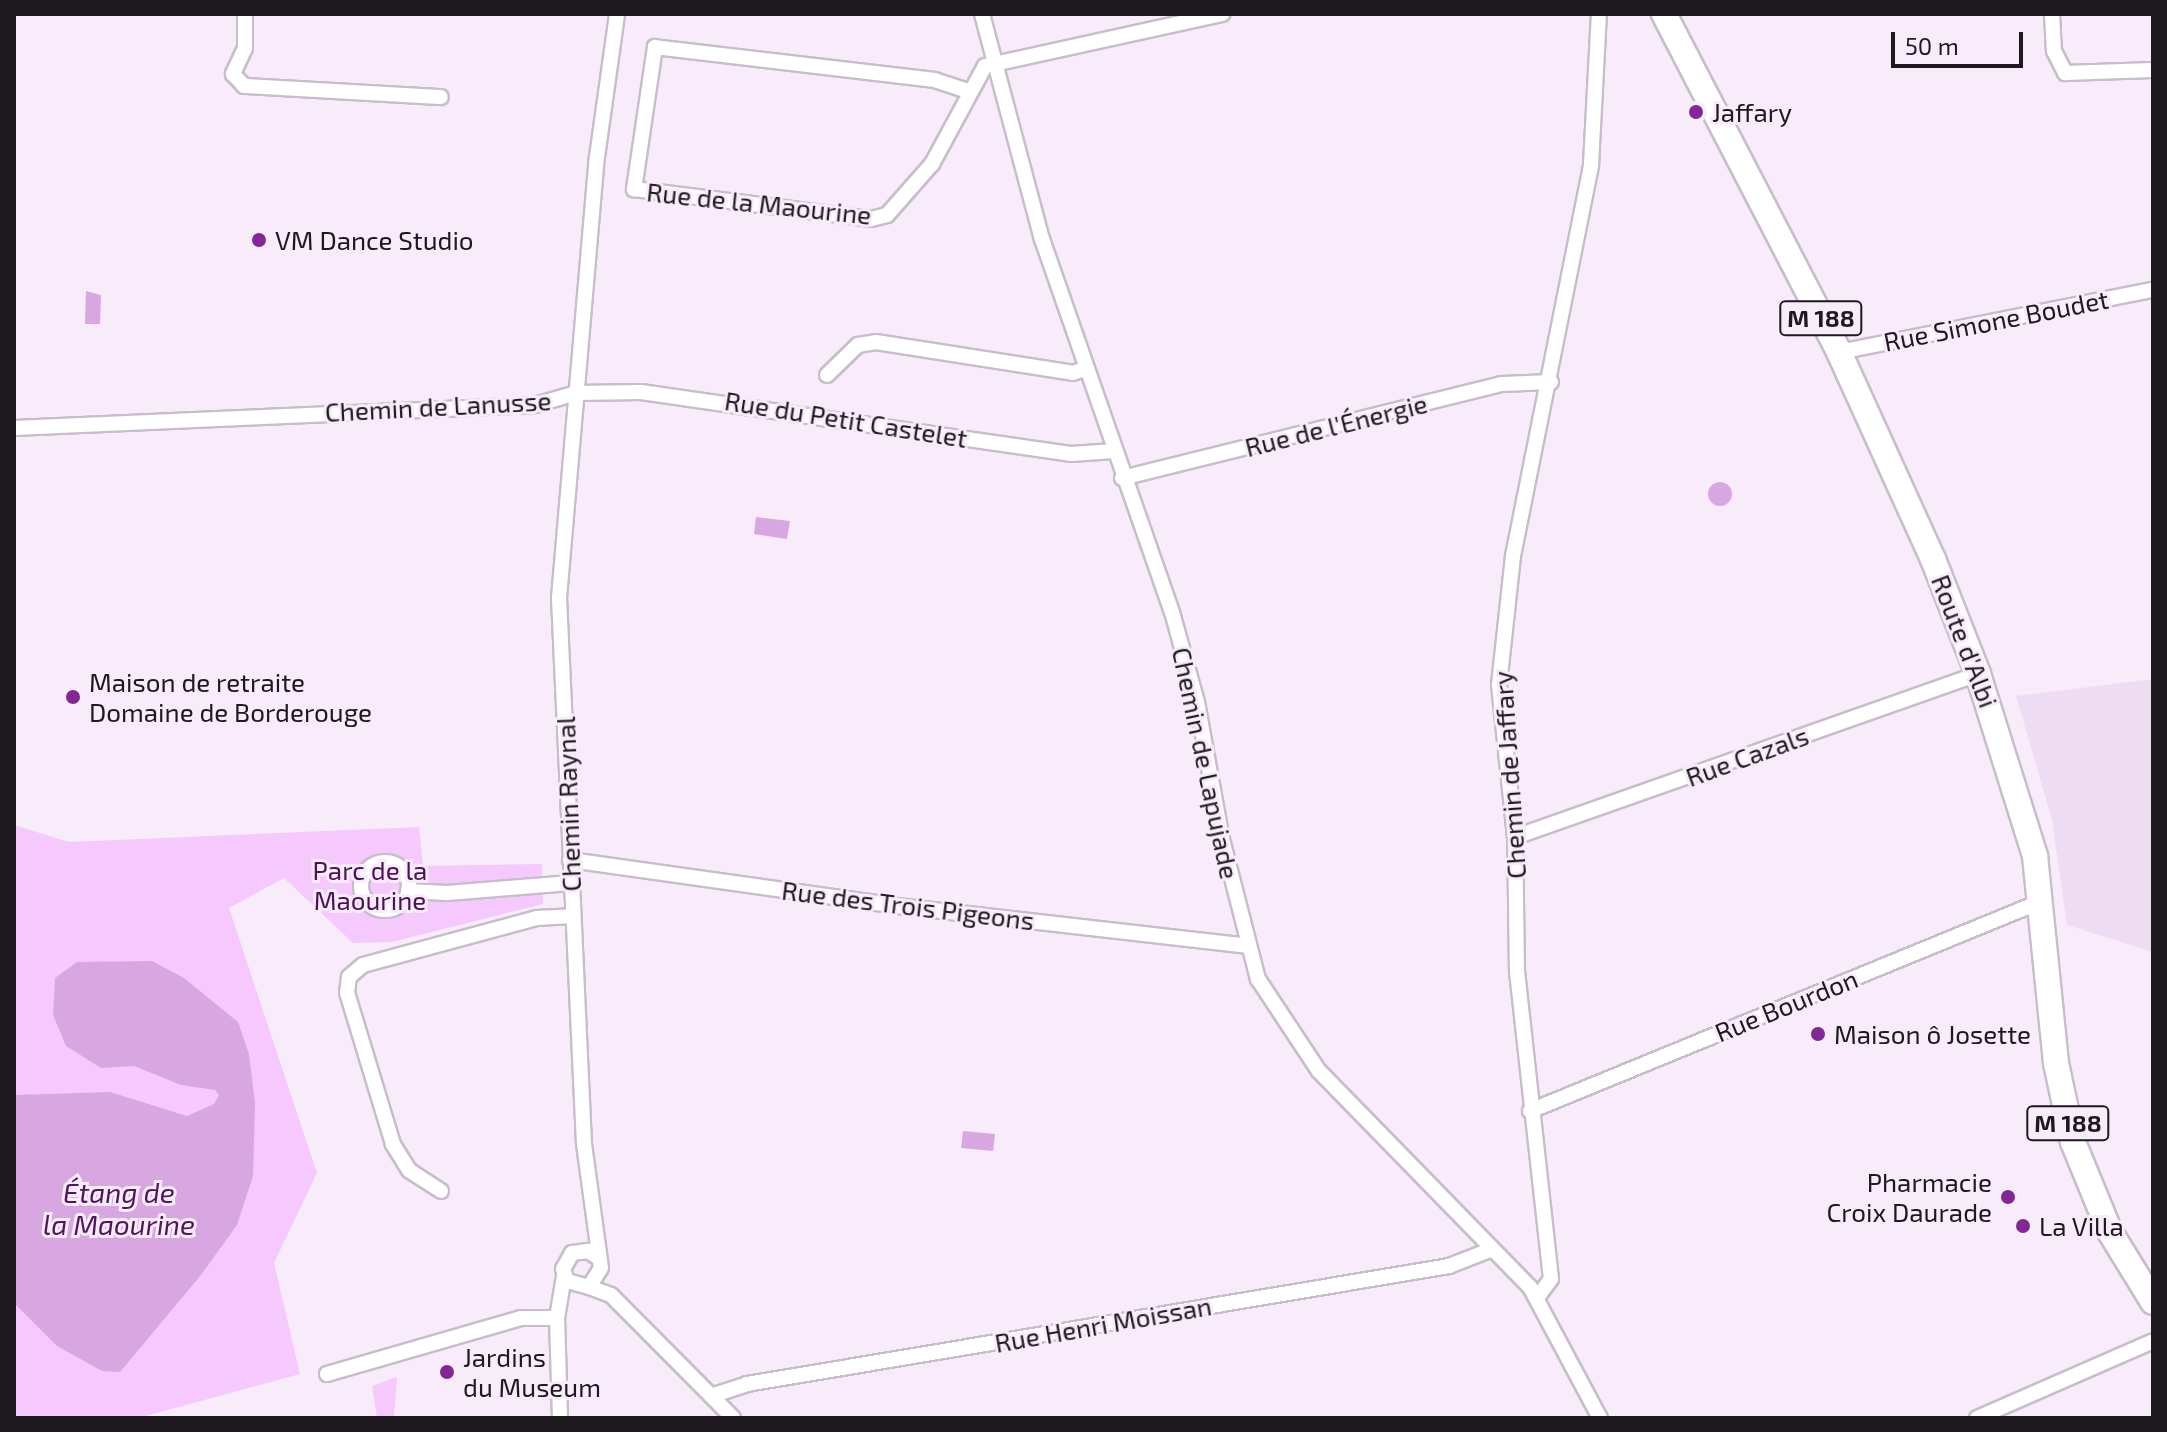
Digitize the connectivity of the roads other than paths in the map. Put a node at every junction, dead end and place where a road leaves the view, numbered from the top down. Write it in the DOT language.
graph roads {
  1 [pos="245,14"];
  2 [pos="617,14"];
  3 [pos="982,14"];
  4 [pos="1222,14"];
  5 [pos="1599,14"];
  6 [pos="1664,14"];
  7 [pos="2052,14"];
  8 [pos="993,65"];
  9 [pos="2153,70"];
  10 [pos="968,91"];
  11 [pos="441,97"];
  12 [pos="2153,290"];
  13 [pos="1839,352"];
  14 [pos="1084,369"];
  15 [pos="827,375"];
  16 [pos="1551,382"];
  17 [pos="576,393"];
  18 [pos="14,428"];
  19 [pos="1114,451"];
  20 [pos="1122,478"];
  21 [pos="1978,674"];
  22 [pos="1515,837"];
  23 [pos="570,860"];
  24 [pos="571,883"];
  25 [pos="408,891"];
  26 [pos="2042,901"];
  27 [pos="573,916"];
  28 [pos="1247,946"];
  29 [pos="1530,1111"];
  30 [pos="441,1191"];
  31 [pos="590,1215"];
  32 [pos="1490,1250"];
  33 [pos="577,1251"];
  34 [pos="599,1263"];
  35 [pos="564,1276"];
  36 [pos="586,1287"];
  37 [pos="1537,1298"];
  38 [pos="2153,1302"];
  39 [pos="625,1308"];
  40 [pos="557,1318"];
  41 [pos="2153,1341"];
  42 [pos="327,1374"];
  43 [pos="714,1395"];
  44 [pos="560,1418"];
  45 [pos="733,1418"];
  46 [pos="1600,1418"];
  47 [pos="1977,1418"];
  1 -- 11 [label="street"];
  2 -- 17 [label="street, Chemin de Lanusse"];
  3 -- 8 [label="street, Chemin de Lapujade"];
  4 -- 8 [label="street"];
  5 -- 16 [label="street, Chemin de Jaffary"];
  6 -- 13 [label="main road, Route d'Albi / M 188"];
  7 -- 9 [label="street"];
  8 -- 10 [label="street, Rue de la Maourine"];
  8 -- 14 [label="street, Chemin de Lapujade"];
  10 -- 10 [label="street, Rue de la Maourine"];
  12 -- 13 [label="street, Rue Simone Boudet"];
  13 -- 21 [label="main road, Route d'Albi / M 188"];
  14 -- 15 [label="street"];
  14 -- 19 [label="street, Chemin de Lapujade"];
  16 -- 20 [label="street, Rue de l'Énergie"];
  16 -- 22 [label="street, Chemin de Jaffary"];
  17 -- 18 [label="street, Chemin de Lanusse"];
  17 -- 19 [label="street, Rue du Petit Castelet"];
  17 -- 23 [label="street, Chemin Raynal"];
  19 -- 20 [label="street, Chemin de Lapujade"];
  20 -- 28 [label="street, Chemin de Lapujade"];
  21 -- 22 [label="street, Rue Cazals"];
  21 -- 26 [label="main road, Route d'Albi / M 188"];
  22 -- 29 [label="street, Chemin de Jaffary"];
  23 -- 24 [label="street, Chemin Raynal"];
  23 -- 28 [label="street, Rue des Trois Pigeons"];
  24 -- 25 [label="street"];
  24 -- 27 [label="street, Chemin Raynal"];
  26 -- 29 [label="street, Rue Bourdon"];
  26 -- 38 [label="main road, Route d'Albi / M 188"];
  27 -- 30 [label="street"];
  27 -- 31 [label="street, Chemin Raynal"];
  28 -- 32 [label="street, Chemin de Lapujade"];
  29 -- 37 [label="street, Chemin de Jaffary"];
  31 -- 33 [label="street, Chemin Raynal"];
  31 -- 34 [label="street, Chemin Raynal"];
  32 -- 37 [label="street, Chemin de Lapujade"];
  32 -- 43 [label="street, Rue Henri Moissan"];
  33 -- 34 [label="street"];
  33 -- 35 [label="street, Chemin Raynal"];
  34 -- 36 [label="street"];
  34 -- 39 [label="street, Chemin Raynal"];
  35 -- 36 [label="street, Chemin Raynal"];
  35 -- 40 [label="street, Chemin Raynal"];
  36 -- 39 [label="street, Chemin Raynal"];
  36 -- 40 [label="street"];
  37 -- 46 [label="street, Chemin de Lapujade"];
  39 -- 43 [label="street, Chemin Raynal"];
  40 -- 42 [label="street"];
  40 -- 44 [label="street, Chemin Raynal"];
  41 -- 47 [label="street"];
  43 -- 45 [label="street, Chemin Raynal"];
}
